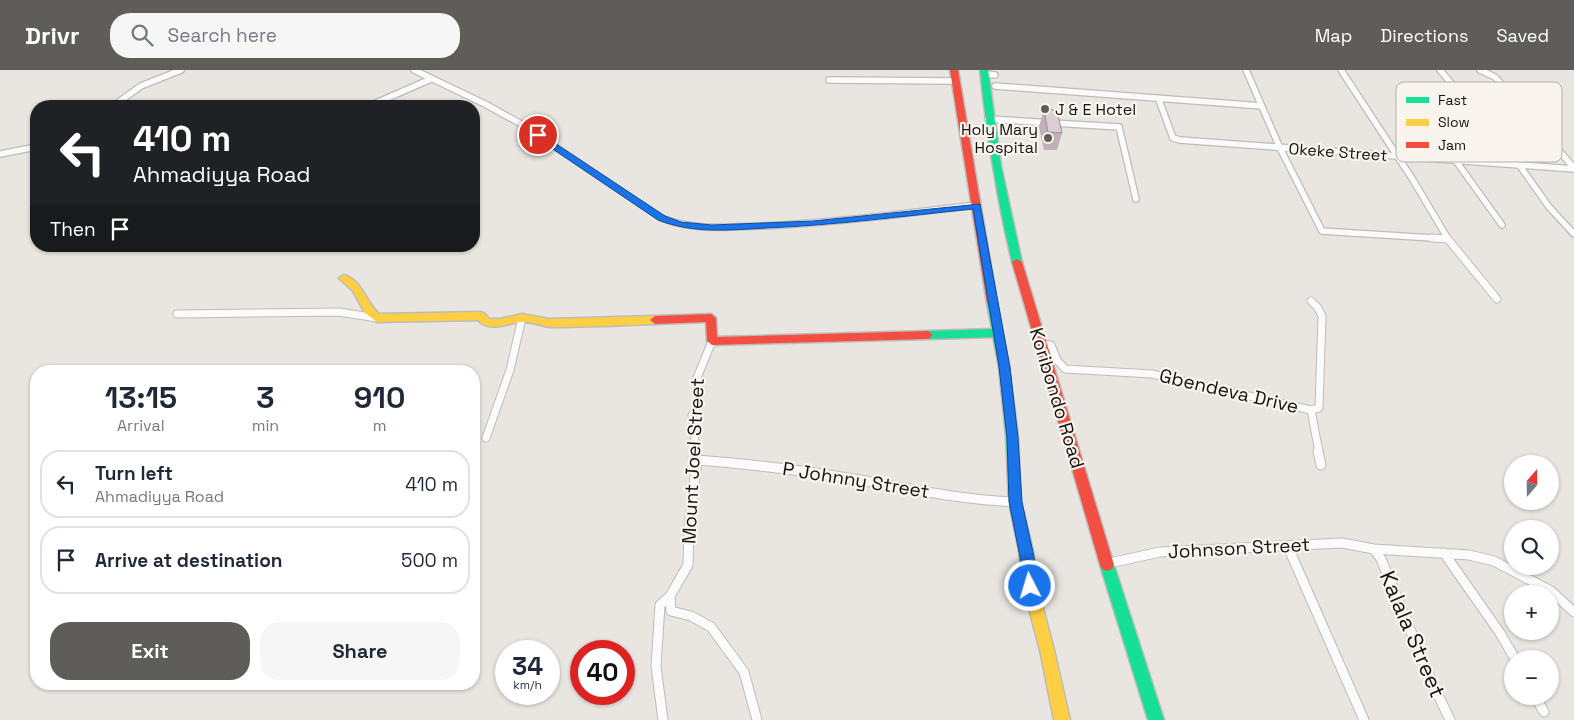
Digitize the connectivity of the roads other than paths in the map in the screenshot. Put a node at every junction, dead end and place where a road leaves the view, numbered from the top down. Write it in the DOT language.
graph roads {
  1 [pos="181,70"];
  2 [pos="414,70"];
  3 [pos="1246,70"];
  4 [pos="1341,70"];
  5 [pos="1440,70"];
  6 [pos="1480,70"];
  7 [pos="987,73"];
  8 [pos="955,76"];
  9 [pos="431,79"];
  10 [pos="830,80"];
  11 [pos="1450,82"];
  12 [pos="1499,82"];
  13 [pos="994,86"];
  14 [pos="121,100"];
  15 [pos="383,100"];
  16 [pos="476,100"];
  17 [pos="1159,100"];
  18 [pos="480,102"];
  19 [pos="1262,106"];
  20 [pos="988,119"];
  21 [pos="30,148"];
  22 [pos="1280,148"];
  23 [pos="0,154"];
  24 [pos="1396,155"];
  25 [pos="1562,155"];
  26 [pos="1396,157"];
  27 [pos="1400,162"];
  28 [pos="1457,162"];
  29 [pos="1469,162"];
  30 [pos="1517,162"];
  31 [pos="1520,166"];
  32 [pos="1574,169"];
  33 [pos="1136,199"];
  34 [pos="977,206"];
  35 [pos="1502,225"];
  36 [pos="1574,234"];
  37 [pos="1448,239"];
  38 [pos="344,278"];
  39 [pos="1497,299"];
  40 [pos="1311,301"];
  41 [pos="177,314"];
  42 [pos="377,318"];
  43 [pos="522,318"];
  44 [pos="997,333"];
  45 [pos="712,341"];
  46 [pos="1040,345"];
  47 [pos="1311,410"];
  48 [pos="486,438"];
  49 [pos="697,460"];
  50 [pos="1321,465"];
  51 [pos="1015,502"];
  52 [pos="1288,547"];
  53 [pos="1374,548"];
  54 [pos="1444,553"];
  55 [pos="1106,564"];
  56 [pos="670,596"];
  57 [pos="1574,612"];
  58 [pos="1510,650"];
  59 [pos="1540,705"];
  60 [pos="1544,712"];
  61 [pos="663,720"];
  62 [pos="757,720"];
  63 [pos="1062,720"];
  64 [pos="1156,720"];
  65 [pos="1364,720"];
  66 [pos="1450,720"];
  1 -- 14 [label="street"];
  2 -- 9 [label="street"];
  3 -- 19 [label="street"];
  4 -- 24 [label="street"];
  5 -- 11 [label="street"];
  6 -- 12 [label="street"];
  7 -- 20 [label="main road, Koribondo Road"];
  8 -- 10 [label="street"];
  8 -- 34 [label="main road"];
  9 -- 15 [label="street"];
  9 -- 16 [label="street"];
  13 -- 17 [label="street"];
  17 -- 19 [label="street"];
  17 -- 22 [label="street, Okeke Street"];
  18 -- 34 [label="street"];
  19 -- 22 [label="street"];
  20 -- 33 [label="street"];
  20 -- 46 [label="main road, Koribondo Road"];
  21 -- 23 [label="street"];
  22 -- 26 [label="street, Okeke Street"];
  22 -- 37 [label="street"];
  25 -- 32 [label="street"];
  27 -- 37 [label="street"];
  28 -- 35 [label="street"];
  29 -- 31 [label="street, Okeke Street"];
  30 -- 31 [label="street"];
  31 -- 32 [label="street, Okeke Street"];
  31 -- 36 [label="street"];
  34 -- 44 [label="main road"];
  37 -- 39 [label="street"];
  38 -- 42 [label="main road"];
  40 -- 47 [label="street, Gbendeva Drive"];
  41 -- 42 [label="street"];
  42 -- 43 [label="main road"];
  43 -- 45 [label="main road"];
  43 -- 48 [label="street"];
  44 -- 45 [label="main road"];
  44 -- 51 [label="main road"];
  45 -- 49 [label="street, Mount Joel Street"];
  46 -- 47 [label="street, Gbendeva Drive"];
  46 -- 55 [label="main road, Koribondo Road"];
  47 -- 50 [label="street"];
  49 -- 51 [label="street, P Johnny Street"];
  49 -- 56 [label="street, Mount Joel Street"];
  51 -- 63 [label="main road"];
  52 -- 53 [label="street, Johnson Street"];
  52 -- 55 [label="street, Johnson Street"];
  52 -- 65 [label="street"];
  53 -- 54 [label="street, Johnson Street"];
  53 -- 66 [label="street, Kalala Street"];
  54 -- 57 [label="street, Johnson Street"];
  54 -- 58 [label="street"];
  55 -- 64 [label="main road, Koribondo Road"];
  56 -- 61 [label="street, Mount Joel Street"];
  56 -- 62 [label="street"];
  59 -- 60 [label="street"];
}
